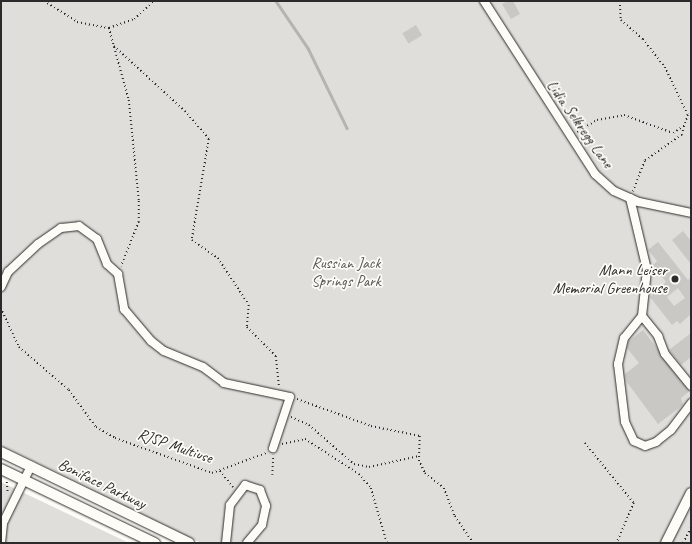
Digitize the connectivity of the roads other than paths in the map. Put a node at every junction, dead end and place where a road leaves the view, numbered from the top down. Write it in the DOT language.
graph roads {
  1 [pos="484,1"];
  2 [pos="630,198"];
  3 [pos="691,213"];
  4 [pos="1,287"];
  5 [pos="642,316"];
  6 [pos="691,386"];
  7 [pos="691,403"];
  8 [pos="273,448"];
  9 [pos="1,452"];
  10 [pos="31,466"];
  11 [pos="1,469"];
  12 [pos="23,480"];
  13 [pos="691,493"];
  14 [pos="1,543"];
  15 [pos="155,543"];
  16 [pos="189,543"];
  17 [pos="226,543"];
  18 [pos="247,543"];
  19 [pos="666,543"];
  1 -- 2 [label="street, Lidia Selkregg Lane"];
  2 -- 3 [label="street, Lidia Selkregg Lane"];
  2 -- 5 [label="street"];
  4 -- 8 [label="street"];
  5 -- 6 [label="street"];
  5 -- 7 [label="street"];
  9 -- 10 [label="main road, Boniface Parkway"];
  10 -- 12 [label="street"];
  10 -- 16 [label="main road, Boniface Parkway"];
  11 -- 12 [label="main road, Boniface Parkway"];
  12 -- 14 [label="street"];
  12 -- 15 [label="main road, Boniface Parkway"];
  13 -- 19 [label="main road"];
  17 -- 18 [label="street"];
}
